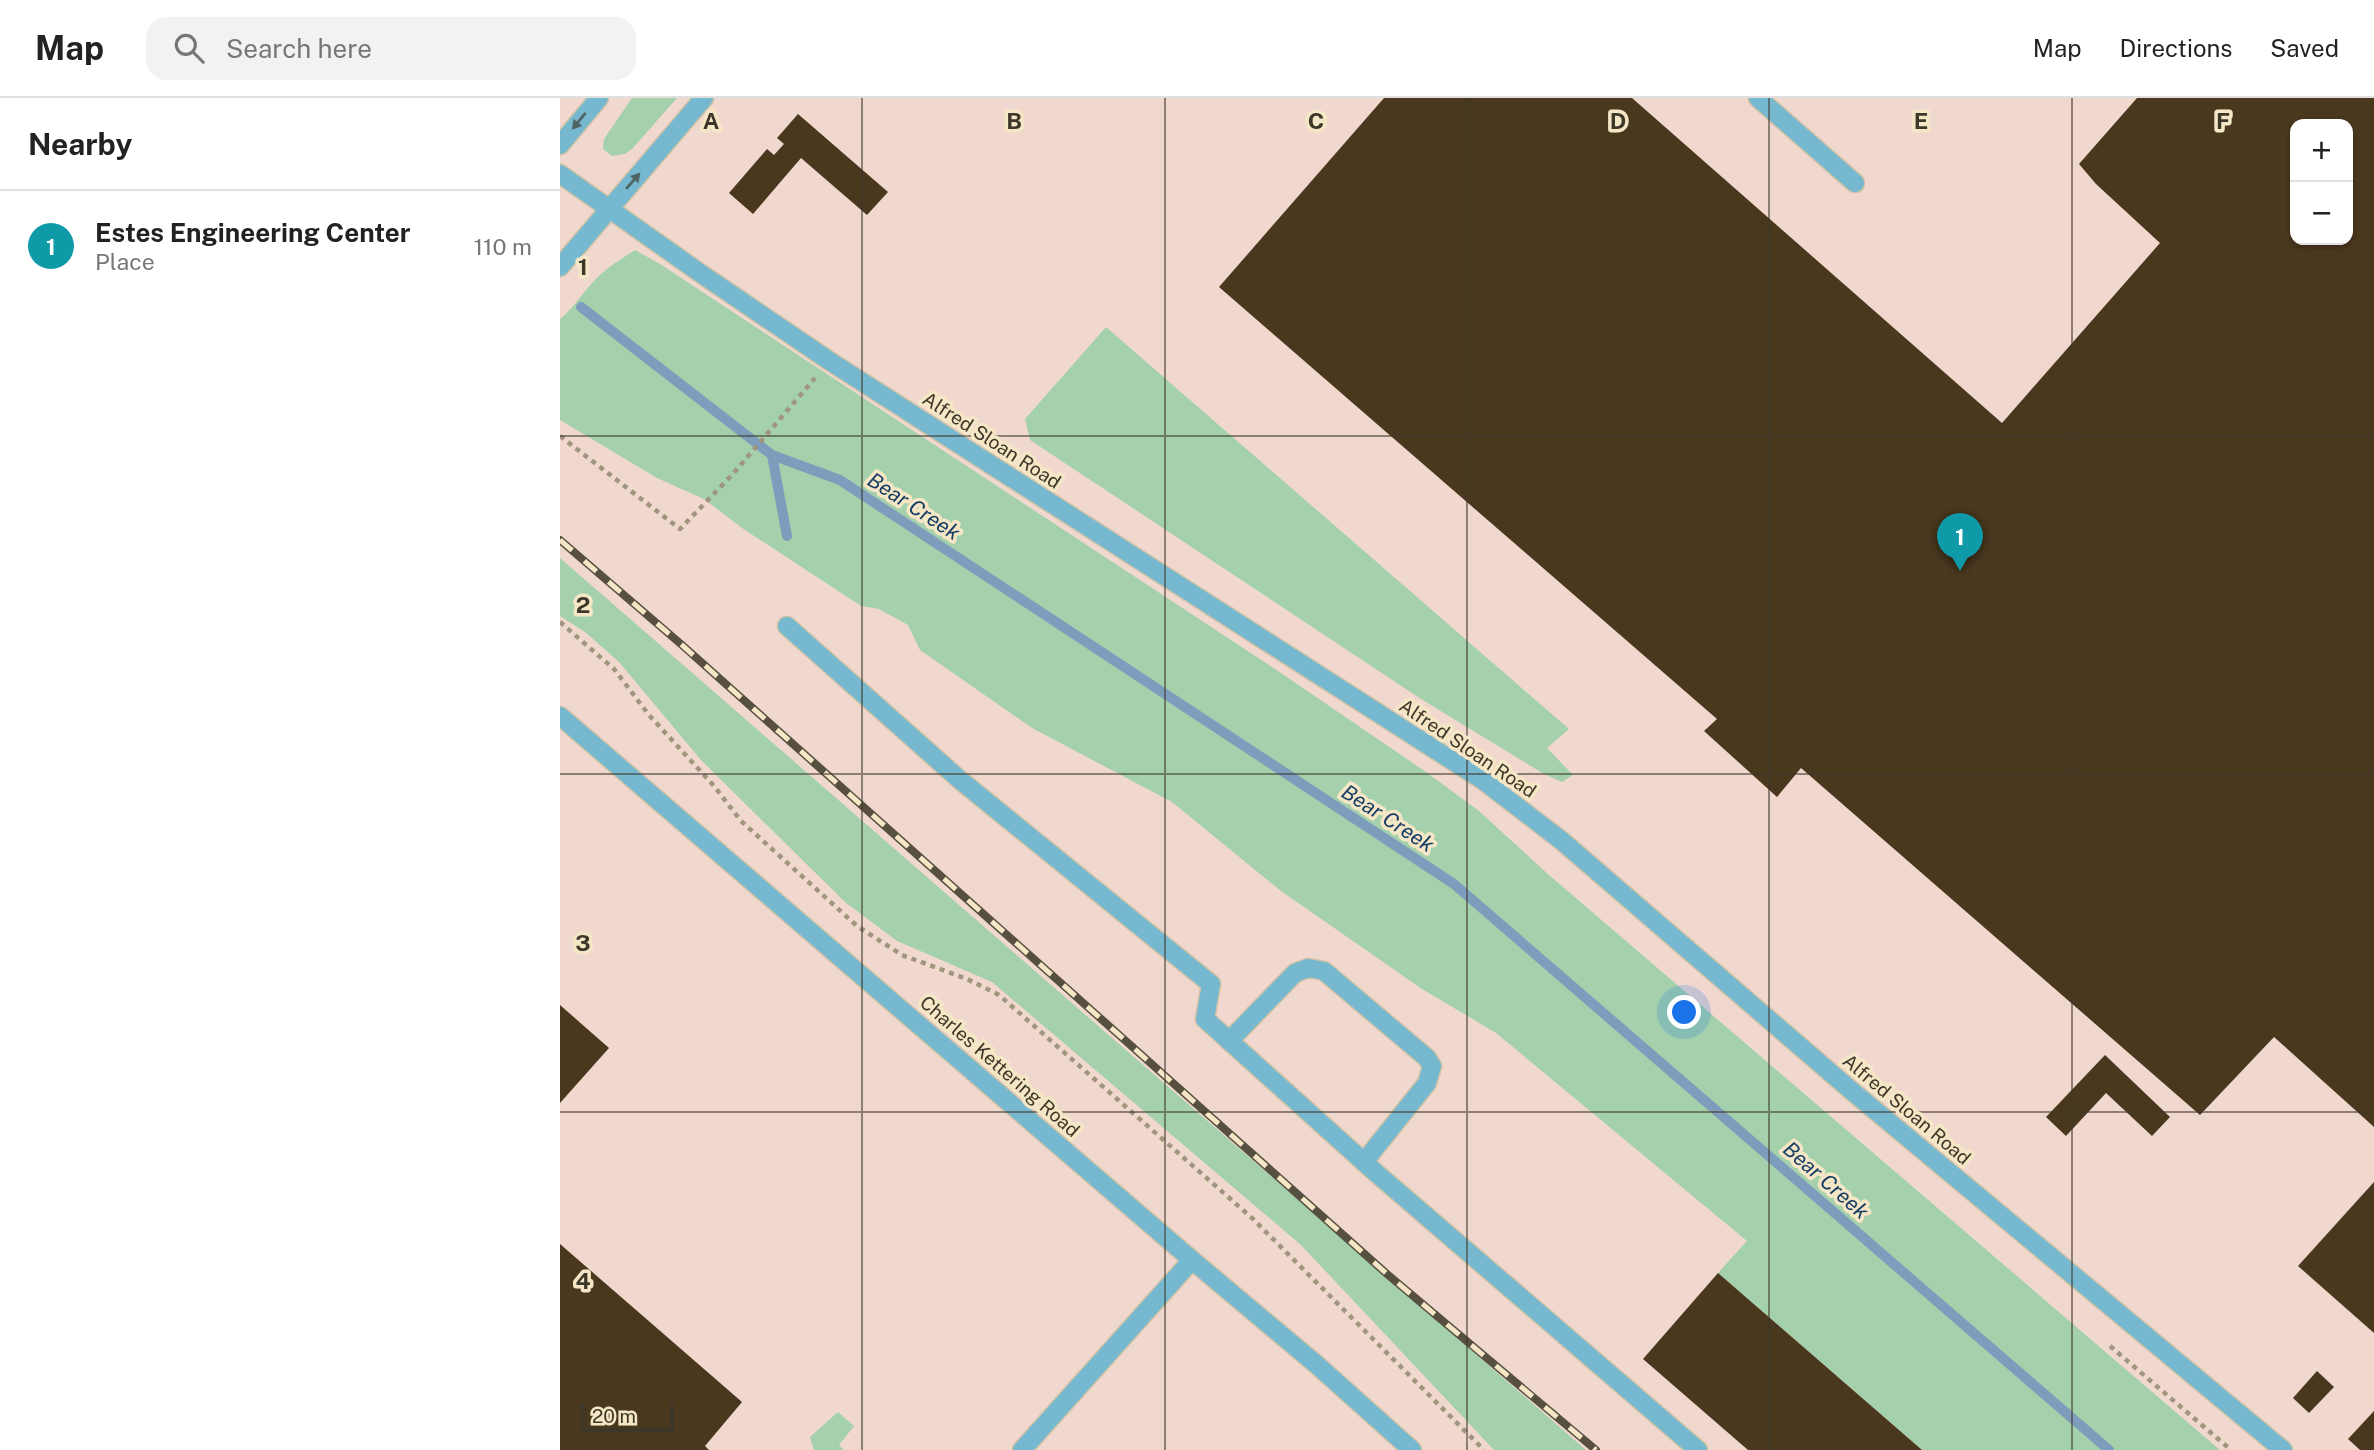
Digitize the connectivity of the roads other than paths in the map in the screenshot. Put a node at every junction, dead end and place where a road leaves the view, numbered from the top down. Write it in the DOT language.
graph roads {
  1 [pos="599,98"];
  2 [pos="704,98"];
  3 [pos="1758,98"];
  4 [pos="560,145"];
  5 [pos="560,174"];
  6 [pos="1855,183"];
  7 [pos="608,210"];
  8 [pos="560,267"];
  9 [pos="787,626"];
  10 [pos="560,716"];
  11 [pos="1229,1041"];
  12 [pos="1364,1162"];
  13 [pos="1192,1260"];
  14 [pos="1022,1450"];
  15 [pos="1412,1450"];
  16 [pos="1698,1450"];
  17 [pos="2283,1450"];
  1 -- 4 [label="lane, one-way"];
  7 -- 2 [label="lane, one-way"];
  3 -- 6 [label="lane"];
  5 -- 7 [label="lane, Alfred Sloan Road"];
  7 -- 8 [label="lane"];
  7 -- 17 [label="lane, Alfred Sloan Road"];
  9 -- 11 [label="lane"];
  10 -- 13 [label="lane, Charles Kettering Road"];
  11 -- 12 [label="lane"];
  11 -- 12 [label="lane"];
  12 -- 16 [label="lane"];
  13 -- 14 [label="lane"];
  13 -- 15 [label="lane, Charles Kettering Road"];
}
